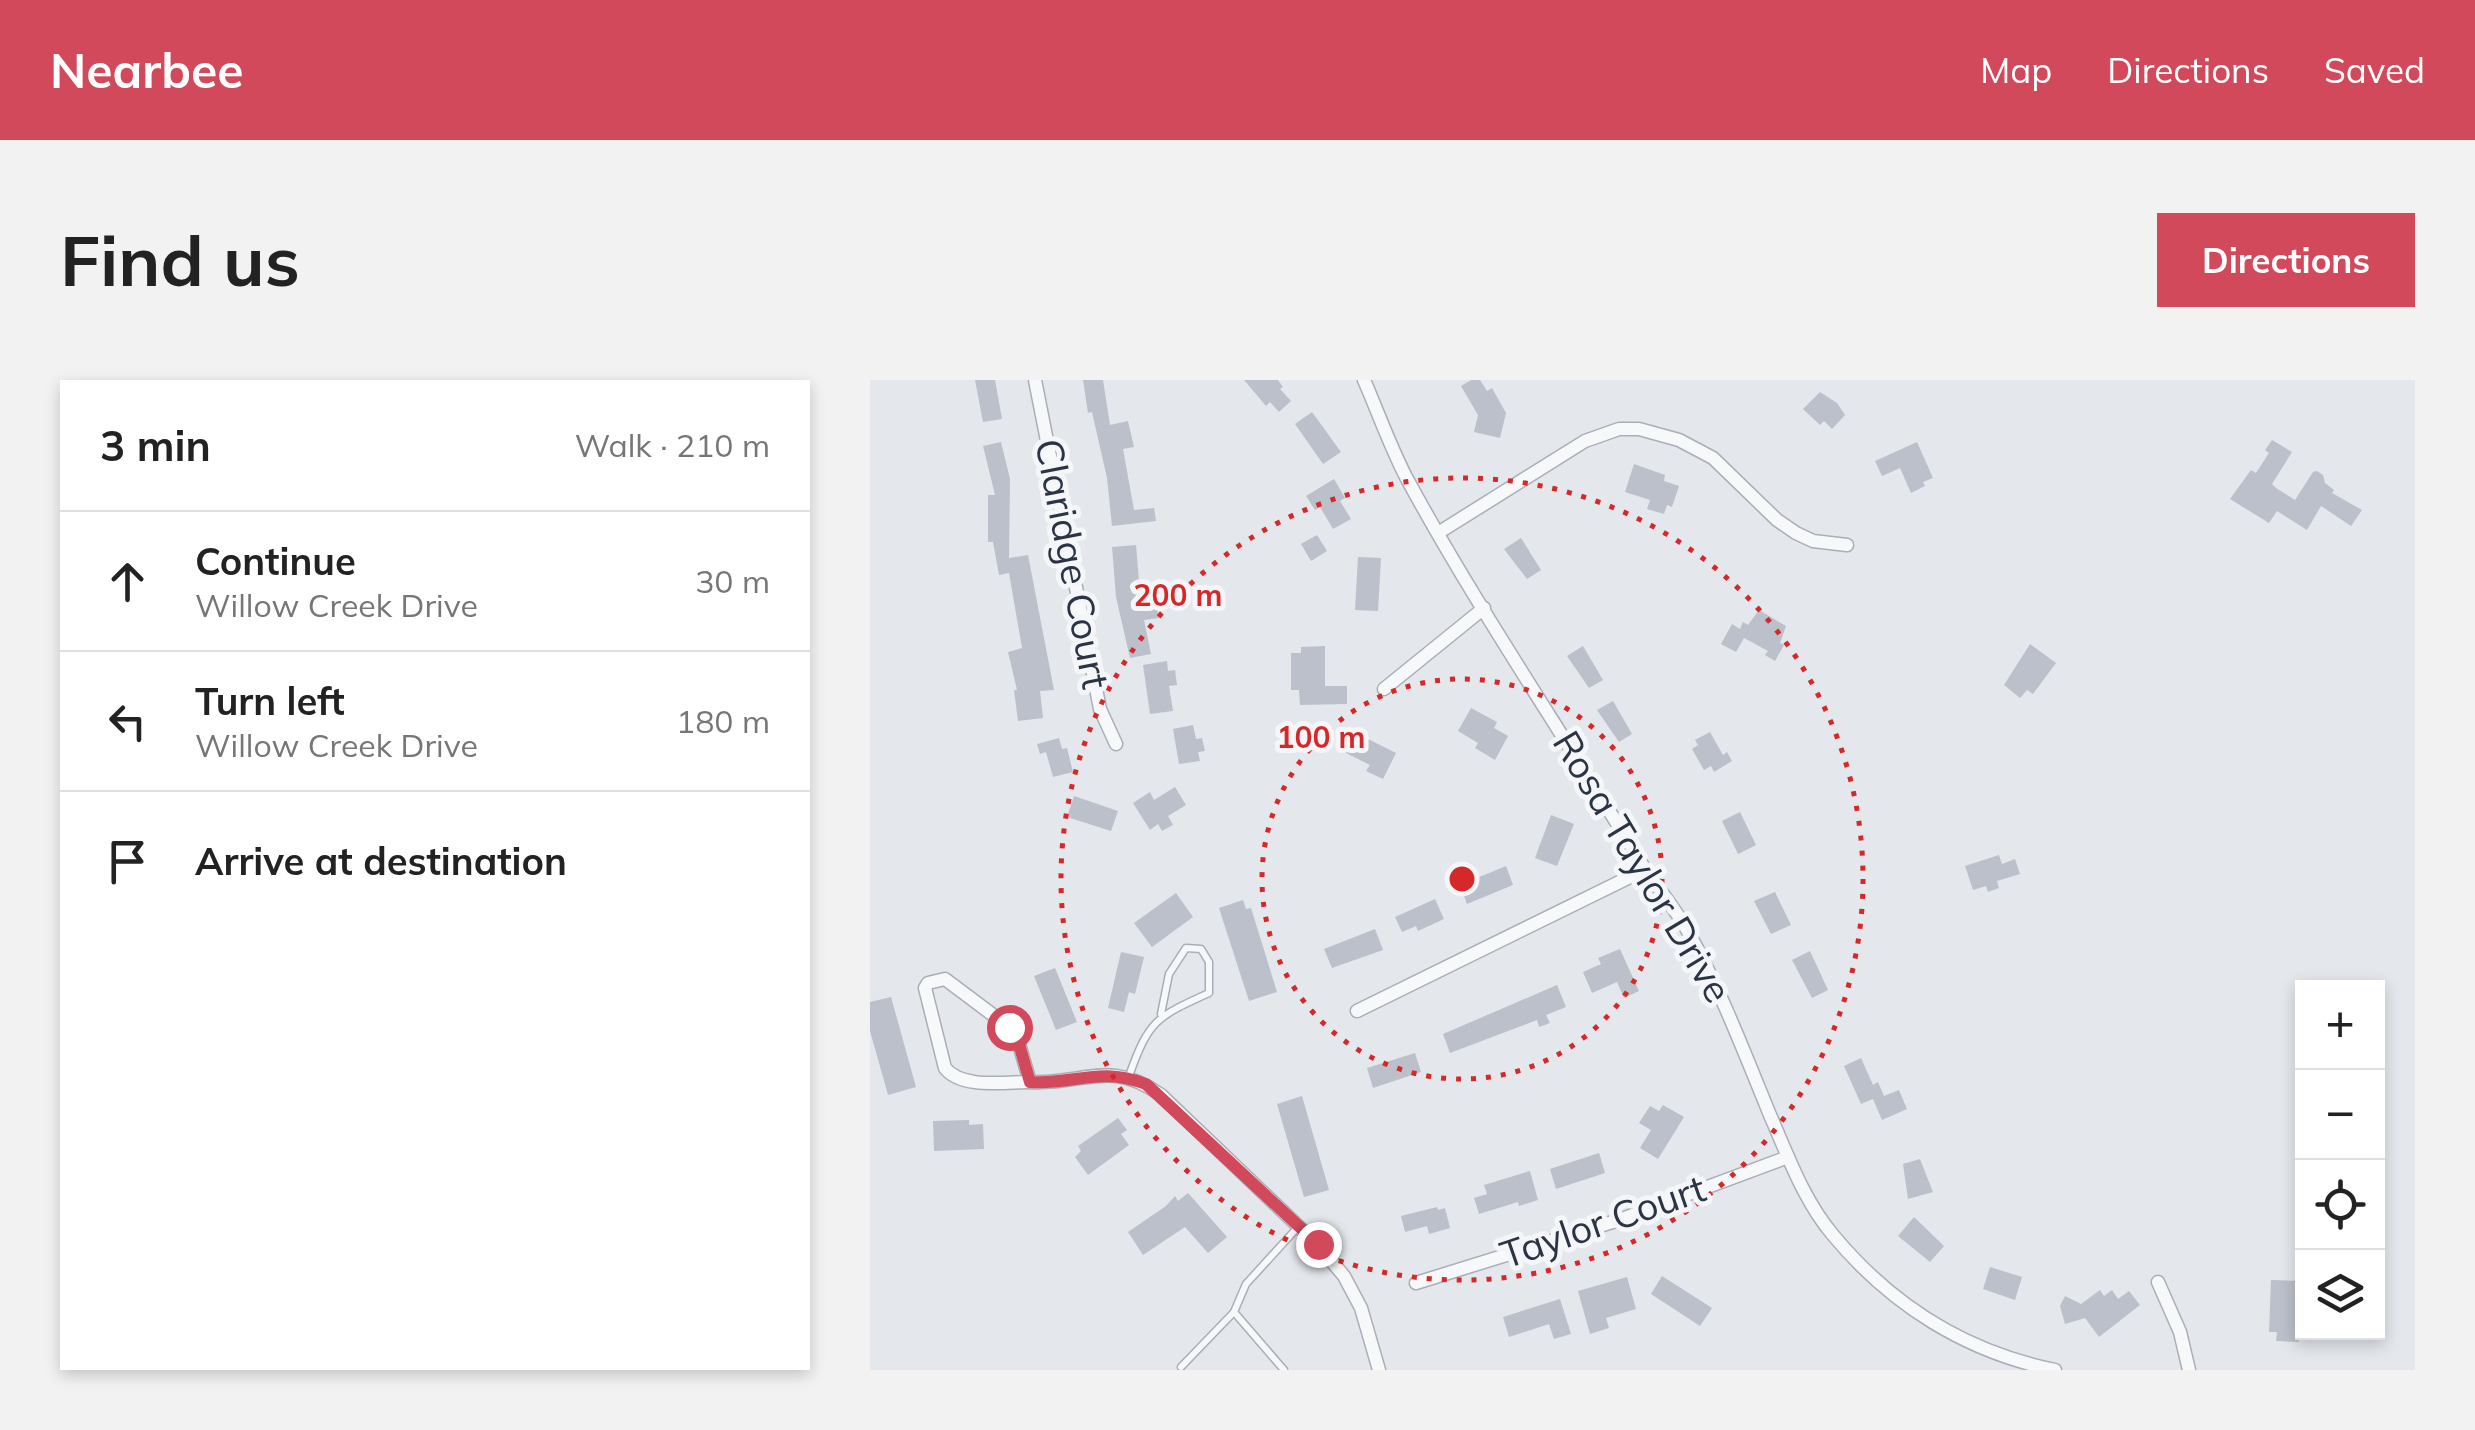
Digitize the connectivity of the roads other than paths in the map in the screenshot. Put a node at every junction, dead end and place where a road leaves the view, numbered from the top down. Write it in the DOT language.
graph roads {
  1 [pos="1035,380"];
  2 [pos="1364,380"];
  3 [pos="1438,533"];
  4 [pos="1846,545"];
  5 [pos="1484,608"];
  6 [pos="1384,690"];
  7 [pos="1116,744"];
  8 [pos="1646,869"];
  9 [pos="1358,1010"];
  10 [pos="1161,1014"];
  11 [pos="1129,1078"];
  12 [pos="1030,1082"];
  13 [pos="1788,1157"];
  14 [pos="1299,1226"];
  15 [pos="2158,1282"];
  16 [pos="1416,1283"];
  17 [pos="1234,1312"];
  18 [pos="1180,1367"];
  19 [pos="1284,1370"];
  20 [pos="1379,1370"];
  21 [pos="2055,1370"];
  22 [pos="2189,1370"];
  1 -- 7 [label="street, Claridge Court"];
  2 -- 3 [label="street, Rosa Taylor Drive"];
  3 -- 4 [label="street"];
  3 -- 5 [label="street, Rosa Taylor Drive"];
  5 -- 6 [label="street"];
  5 -- 8 [label="street, Rosa Taylor Drive"];
  8 -- 9 [label="street"];
  8 -- 13 [label="street, Rosa Taylor Drive"];
  10 -- 10 [label="lane"];
  10 -- 11 [label="lane"];
  11 -- 12 [label="street"];
  11 -- 14 [label="street"];
  12 -- 12 [label="street"];
  13 -- 16 [label="street, Taylor Court"];
  13 -- 21 [label="street, Rosa Taylor Drive"];
  14 -- 17 [label="lane"];
  14 -- 20 [label="street"];
  15 -- 22 [label="street"];
  17 -- 18 [label="lane"];
  17 -- 19 [label="lane"];
}
